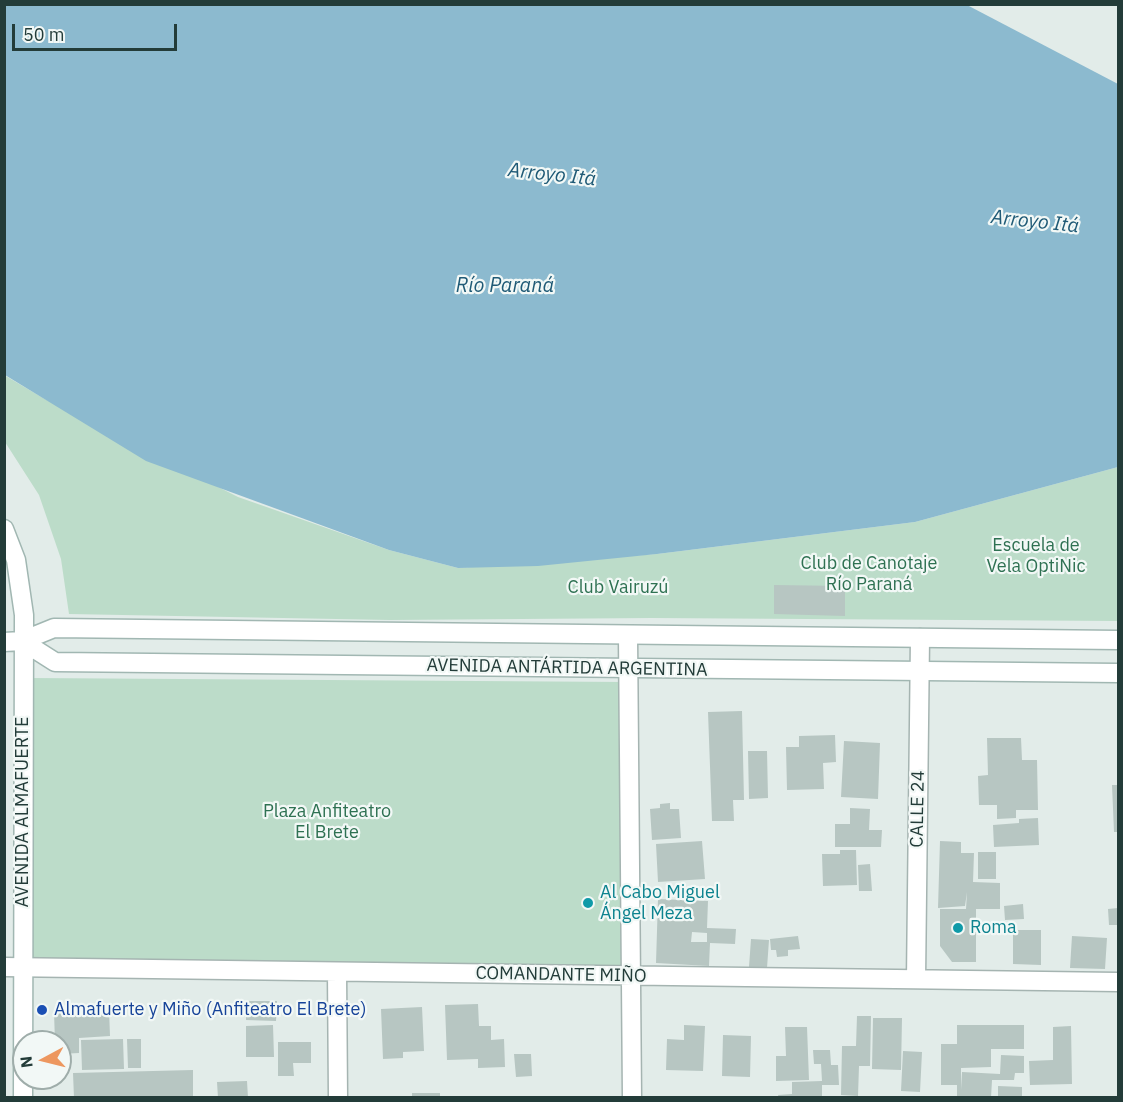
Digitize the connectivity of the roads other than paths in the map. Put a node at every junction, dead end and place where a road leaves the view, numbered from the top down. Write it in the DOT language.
graph roads {
  1 [pos="4,529"];
  2 [pos="628,636"];
  3 [pos="920,638"];
  4 [pos="1119,640"];
  5 [pos="13,641"];
  6 [pos="628,668"];
  7 [pos="919,671"];
  8 [pos="1119,673"];
  9 [pos="4,967"];
  10 [pos="23,968"];
  11 [pos="337,972"];
  12 [pos="631,976"];
  13 [pos="916,979"];
  14 [pos="1119,982"];
  15 [pos="23,1098"];
  16 [pos="338,1098"];
  17 [pos="632,1098"];
  1 -- 5 [label="main road, AVENIDA ALMAFUERTE"];
  2 -- 3 [label="main road, AVENIDA ANTÁRTIDA ARGENTINA"];
  2 -- 5 [label="main road, AVENIDA ANTÁRTIDA ARGENTINA"];
  2 -- 6 [label="main road"];
  3 -- 4 [label="main road, AVENIDA ANTÁRTIDA ARGENTINA"];
  3 -- 7 [label="main road, CALLE 24"];
  5 -- 6 [label="main road, AVENIDA ANTÁRTIDA ARGENTINA"];
  5 -- 10 [label="main road, AVENIDA ALMAFUERTE"];
  6 -- 7 [label="main road, AVENIDA ANTÁRTIDA ARGENTINA"];
  6 -- 12 [label="main road"];
  7 -- 8 [label="main road, AVENIDA ANTÁRTIDA ARGENTINA"];
  7 -- 13 [label="main road, CALLE 24"];
  9 -- 10 [label="main road, COMANDANTE MIÑO"];
  10 -- 11 [label="main road, COMANDANTE MIÑO"];
  10 -- 15 [label="main road, AVENIDA ALMAFUERTE"];
  11 -- 12 [label="main road, COMANDANTE MIÑO"];
  11 -- 16 [label="main road"];
  12 -- 13 [label="main road, COMANDANTE MIÑO"];
  12 -- 17 [label="main road"];
  13 -- 14 [label="main road, COMANDANTE MIÑO"];
}
